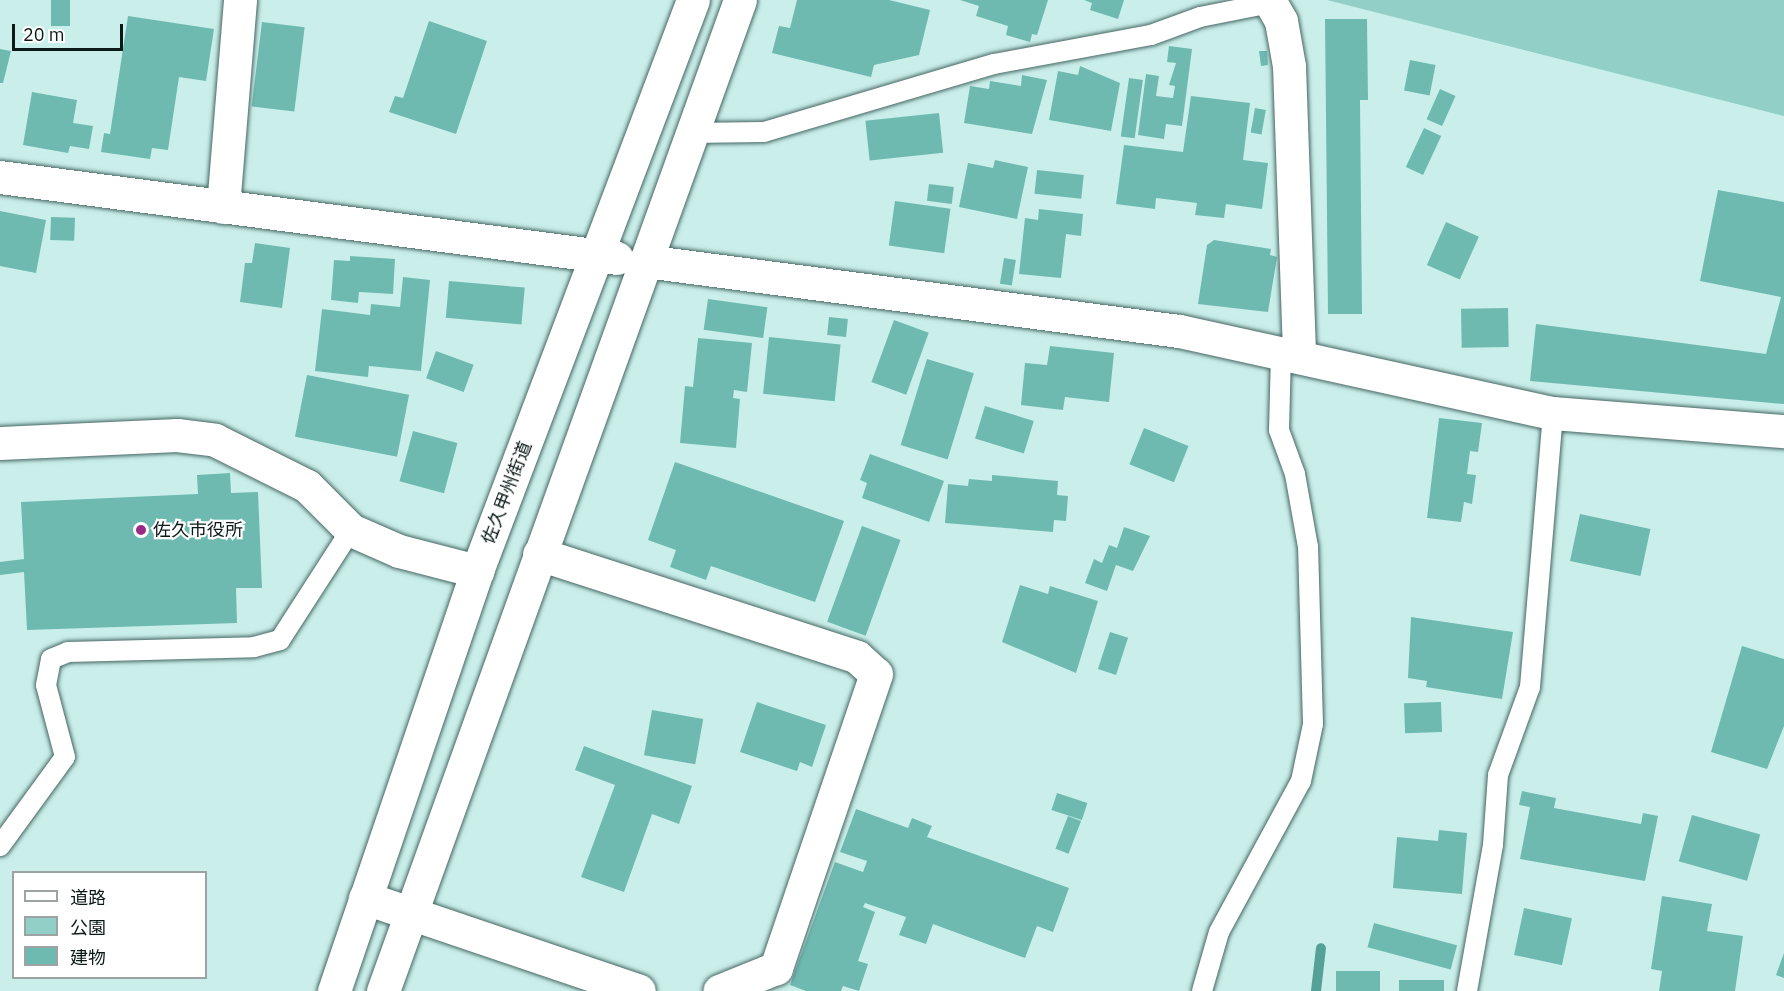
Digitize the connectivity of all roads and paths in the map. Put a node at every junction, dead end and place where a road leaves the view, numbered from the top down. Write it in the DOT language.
graph roads {
  1 [pos="240,0"];
  2 [pos="693,0"];
  3 [pos="740,0"];
  4 [pos="1270,2"];
  5 [pos="690,133"];
  6 [pos="0,177"];
  7 [pos="223,207"];
  8 [pos="597,256"];
  9 [pos="645,261"];
  10 [pos="1290,354"];
  11 [pos="1553,413"];
  12 [pos="1784,431"];
  13 [pos="0,443"];
  14 [pos="351,530"];
  15 [pos="539,554"];
  16 [pos="477,571"];
  17 [pos="0,846"];
  18 [pos="365,898"];
  19 [pos="410,915"];
  20 [pos="334,991"];
  21 [pos="383,991"];
  22 [pos="639,991"];
  23 [pos="719,991"];
  24 [pos="1202,991"];
  25 [pos="1467,991"];
  1 -- 7 [label="street"];
  2 -- 8 [label="street, 佐久甲州街道"];
  3 -- 5 [label="street"];
  4 -- 5 [label="lane"];
  4 -- 10 [label="street"];
  5 -- 9 [label="street"];
  6 -- 7 [label="street"];
  7 -- 8 [label="street"];
  8 -- 9 [label="street"];
  8 -- 16 [label="street, 佐久甲州街道"];
  9 -- 10 [label="street"];
  9 -- 15 [label="street"];
  10 -- 11 [label="street"];
  10 -- 24 [label="lane"];
  11 -- 12 [label="street"];
  11 -- 25 [label="lane"];
  13 -- 14 [label="street"];
  14 -- 16 [label="street"];
  14 -- 17 [label="lane"];
  15 -- 19 [label="street"];
  15 -- 23 [label="street"];
  16 -- 18 [label="street, 佐久甲州街道"];
  18 -- 19 [label="street"];
  18 -- 20 [label="street, 佐久甲州街道"];
  19 -- 21 [label="street"];
  19 -- 22 [label="street"];
}
